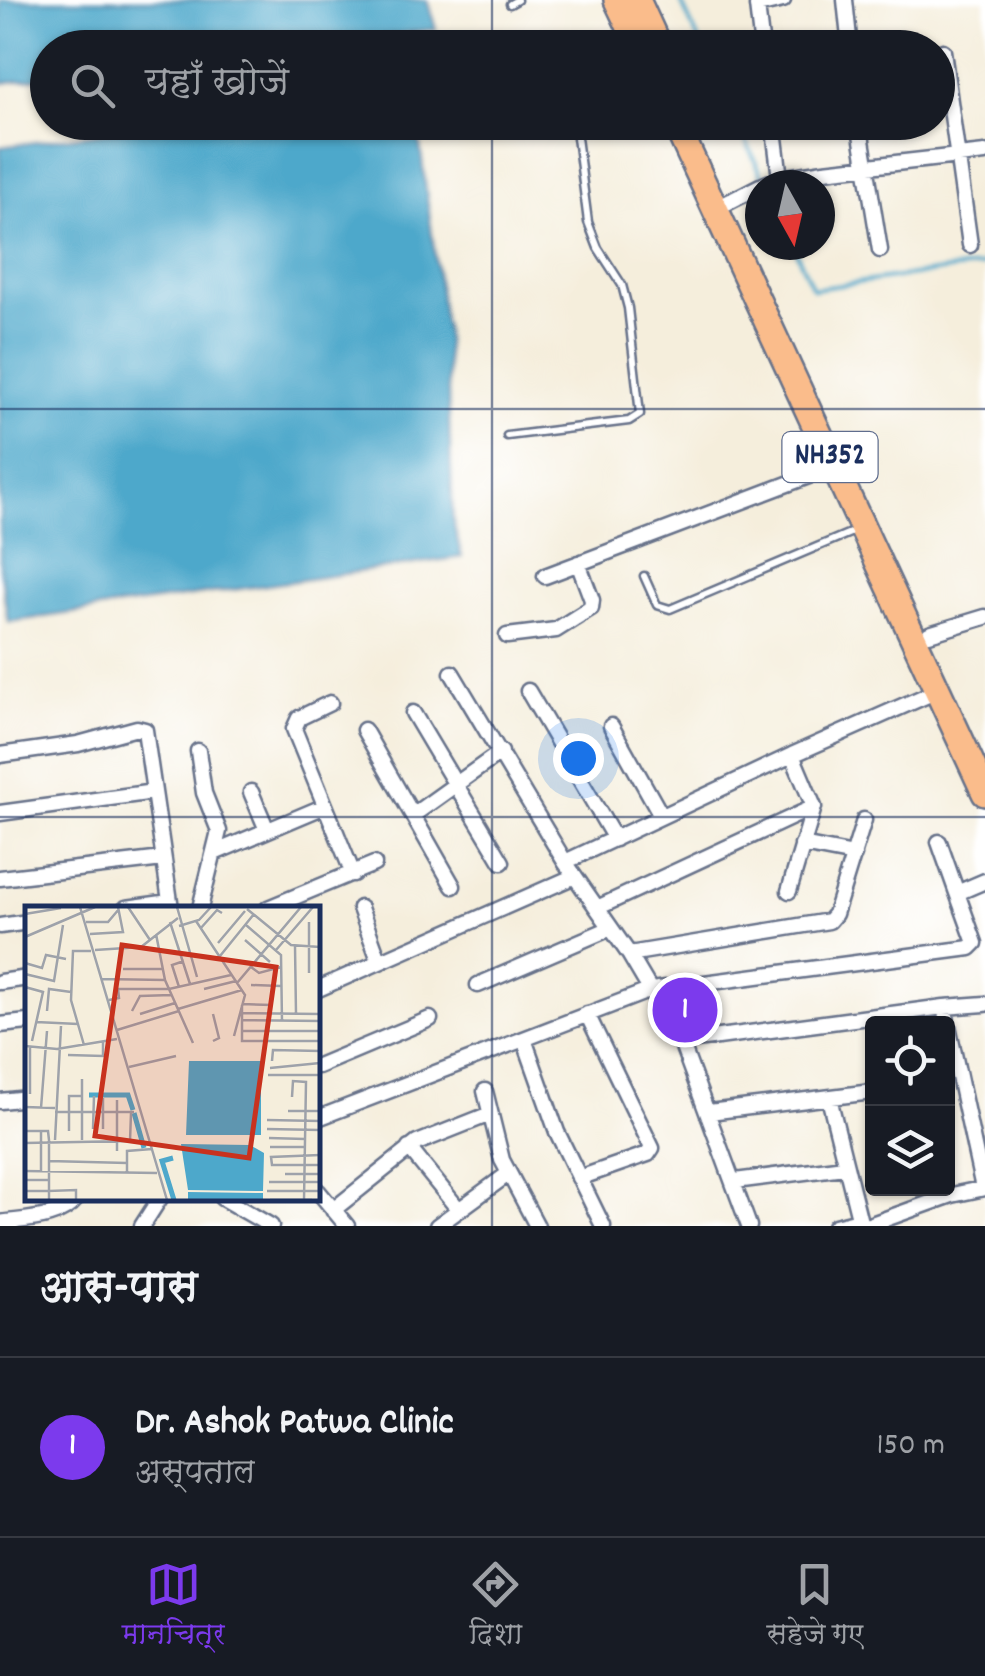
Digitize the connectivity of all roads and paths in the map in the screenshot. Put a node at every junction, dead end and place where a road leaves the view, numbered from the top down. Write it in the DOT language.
graph roads {
  1 [pos="618,0"];
  2 [pos="637,0"];
  3 [pos="783,0"];
  4 [pos="845,0"];
  5 [pos="759,2"];
  6 [pos="632,30"];
  7 [pos="650,30"];
  8 [pos="760,30"];
  9 [pos="848,30"];
  10 [pos="577,140"];
  11 [pos="685,140"];
  12 [pos="699,140"];
  13 [pos="775,140"];
  14 [pos="861,140"];
  15 [pos="955,140"];
  16 [pos="985,153"];
  17 [pos="957,156"];
  18 [pos="864,168"];
  19 [pos="779,170"];
  20 [pos="835,171"];
  21 [pos="745,193"];
  22 [pos="722,204"];
  23 [pos="970,245"];
  24 [pos="880,250"];
  25 [pos="508,436"];
  26 [pos="843,470"];
  27 [pos="863,527"];
  28 [pos="578,563"];
  29 [pos="545,576"];
  30 [pos="644,576"];
  31 [pos="985,618"];
  32 [pos="929,634"];
  33 [pos="507,636"];
  34 [pos="452,673"];
  35 [pos="939,690"];
  36 [pos="528,691"];
  37 [pos="330,703"];
  38 [pos="413,713"];
  39 [pos="611,726"];
  40 [pos="364,730"];
  41 [pos="198,751"];
  42 [pos="501,752"];
  43 [pos="0,755"];
  44 [pos="792,755"];
  45 [pos="985,760"];
  46 [pos="455,785"];
  47 [pos="154,792"];
  48 [pos="251,792"];
  49 [pos="985,792"];
  50 [pos="325,806"];
  51 [pos="814,807"];
  52 [pos="0,813"];
  53 [pos="413,814"];
  54 [pos="661,815"];
  55 [pos="864,820"];
  56 [pos="268,830"];
  57 [pos="614,839"];
  58 [pos="938,842"];
  59 [pos="802,846"];
  60 [pos="214,853"];
  61 [pos="854,855"];
  62 [pos="162,859"];
  63 [pos="502,862"];
  64 [pos="565,862"];
  65 [pos="374,864"];
  66 [pos="353,874"];
  67 [pos="575,876"];
  68 [pos="0,878"];
  69 [pos="985,881"];
  70 [pos="453,886"];
  71 [pos="789,891"];
  72 [pos="957,893"];
  73 [pos="170,906"];
  74 [pos="201,906"];
  75 [pos="273,906"];
  76 [pos="360,908"];
  77 [pos="598,908"];
  78 [pos="25,922"];
  79 [pos="0,926"];
  80 [pos="611,928"];
  81 [pos="629,954"];
  82 [pos="380,960"];
  83 [pos="25,978"];
  84 [pos="0,982"];
  85 [pos="478,986"];
  86 [pos="320,987"];
  87 [pos="651,990"];
  88 [pos="985,1004"];
  89 [pos="944,1007"];
  90 [pos="588,1014"];
  91 [pos="945,1016"];
  92 [pos="430,1019"];
  93 [pos="25,1022"];
  94 [pos="0,1025"];
  95 [pos="524,1040"];
  96 [pos="681,1042"];
  97 [pos="320,1065"];
  98 [pos="955,1084"];
  99 [pos="485,1091"];
  100 [pos="865,1093"];
  101 [pos="25,1098"];
  102 [pos="828,1098"];
  103 [pos="0,1101"];
  104 [pos="709,1112"];
  105 [pos="490,1114"];
  106 [pos="320,1117"];
  107 [pos="409,1148"];
  108 [pos="844,1167"];
  109 [pos="508,1174"];
  110 [pos="580,1178"];
  111 [pos="735,1181"];
  112 [pos="984,1188"];
  113 [pos="320,1194"];
  114 [pos="75,1201"];
  115 [pos="154,1201"];
  116 [pos="227,1201"];
  117 [pos="333,1210"];
  118 [pos="459,1210"];
  119 [pos="0,1223"];
  120 [pos="861,1224"];
  121 [pos="142,1226"];
  122 [pos="271,1226"];
  123 [pos="347,1226"];
  124 [pos="437,1226"];
  125 [pos="536,1226"];
  126 [pos="604,1226"];
  127 [pos="749,1226"];
  128 [pos="834,1226"];
  1 -- 6 [label="highway"];
  2 -- 7 [label="highway"];
  3 -- 5 [label="street"];
  4 -- 9 [label="street"];
  5 -- 8 [label="street"];
  10 -- 25 [label="lane"];
  11 -- 22 [label="highway, NH352"];
  12 -- 22 [label="highway, NH352"];
  13 -- 19 [label="street"];
  14 -- 18 [label="street"];
  15 -- 17 [label="street"];
  16 -- 17 [label="street"];
  17 -- 18 [label="street"];
  17 -- 23 [label="street"];
  18 -- 20 [label="street"];
  18 -- 24 [label="street"];
  21 -- 22 [label="street"];
  22 -- 26 [label="highway, NH352"];
  26 -- 27 [label="highway, NH352"];
  26 -- 28 [label="street"];
  26 -- 32 [label="highway, NH352"];
  27 -- 30 [label="lane"];
  27 -- 35 [label="highway, NH352"];
  28 -- 29 [label="street"];
  28 -- 33 [label="street"];
  31 -- 32 [label="street"];
  32 -- 45 [label="highway, NH352"];
  34 -- 42 [label="street"];
  35 -- 44 [label="street"];
  35 -- 49 [label="highway, NH352"];
  36 -- 57 [label="street"];
  37 -- 50 [label="street"];
  38 -- 46 [label="street"];
  39 -- 54 [label="street"];
  40 -- 53 [label="street"];
  41 -- 60 [label="street"];
  42 -- 46 [label="street"];
  42 -- 64 [label="street"];
  43 -- 47 [label="street"];
  44 -- 51 [label="street"];
  44 -- 54 [label="street"];
  46 -- 53 [label="street"];
  46 -- 63 [label="street"];
  47 -- 52 [label="street"];
  47 -- 62 [label="street"];
  48 -- 56 [label="street"];
  50 -- 56 [label="street"];
  50 -- 66 [label="street"];
  51 -- 59 [label="street"];
  51 -- 77 [label="street"];
  53 -- 70 [label="street"];
  54 -- 57 [label="street"];
  55 -- 61 [label="street"];
  56 -- 60 [label="street"];
  57 -- 64 [label="street"];
  58 -- 72 [label="street"];
  59 -- 61 [label="street"];
  59 -- 71 [label="street"];
  60 -- 74 [label="street"];
  61 -- 81 [label="street"];
  62 -- 68 [label="street"];
  62 -- 73 [label="street"];
  64 -- 67 [label="street"];
  65 -- 66 [label="street"];
  66 -- 75 [label="street"];
  67 -- 77 [label="street"];
  67 -- 82 [label="street"];
  69 -- 72 [label="street"];
  72 -- 87 [label="street"];
  76 -- 82 [label="street"];
  77 -- 80 [label="street"];
  78 -- 79 [label="street"];
  80 -- 81 [label="street"];
  80 -- 85 [label="street"];
  81 -- 87 [label="street"];
  82 -- 86 [label="street"];
  83 -- 84 [label="street"];
  87 -- 90 [label="street"];
  87 -- 96 [label="street"];
  88 -- 89 [label="street"];
  89 -- 91 [label="street"];
  89 -- 96 [label="street"];
  90 -- 95 [label="street"];
  90 -- 110 [label="street"];
  92 -- 97 [label="street"];
  93 -- 94 [label="street"];
  95 -- 106 [label="street"];
  95 -- 110 [label="street"];
  96 -- 104 [label="street"];
  98 -- 112 [label="street"];
  99 -- 105 [label="street"];
  100 -- 102 [label="street"];
  101 -- 103 [label="street"];
  102 -- 104 [label="street"];
  102 -- 108 [label="street"];
  104 -- 111 [label="street"];
  105 -- 107 [label="street"];
  105 -- 109 [label="street"];
  107 -- 117 [label="street"];
  107 -- 118 [label="street"];
  108 -- 111 [label="street"];
  108 -- 120 [label="street"];
  109 -- 118 [label="street"];
  109 -- 125 [label="street"];
  110 -- 126 [label="street"];
  111 -- 127 [label="street"];
  112 -- 120 [label="street"];
  113 -- 117 [label="street"];
  114 -- 119 [label="street"];
  115 -- 121 [label="street"];
  116 -- 122 [label="street"];
  117 -- 123 [label="street"];
  118 -- 124 [label="street"];
  120 -- 128 [label="street"];
}
